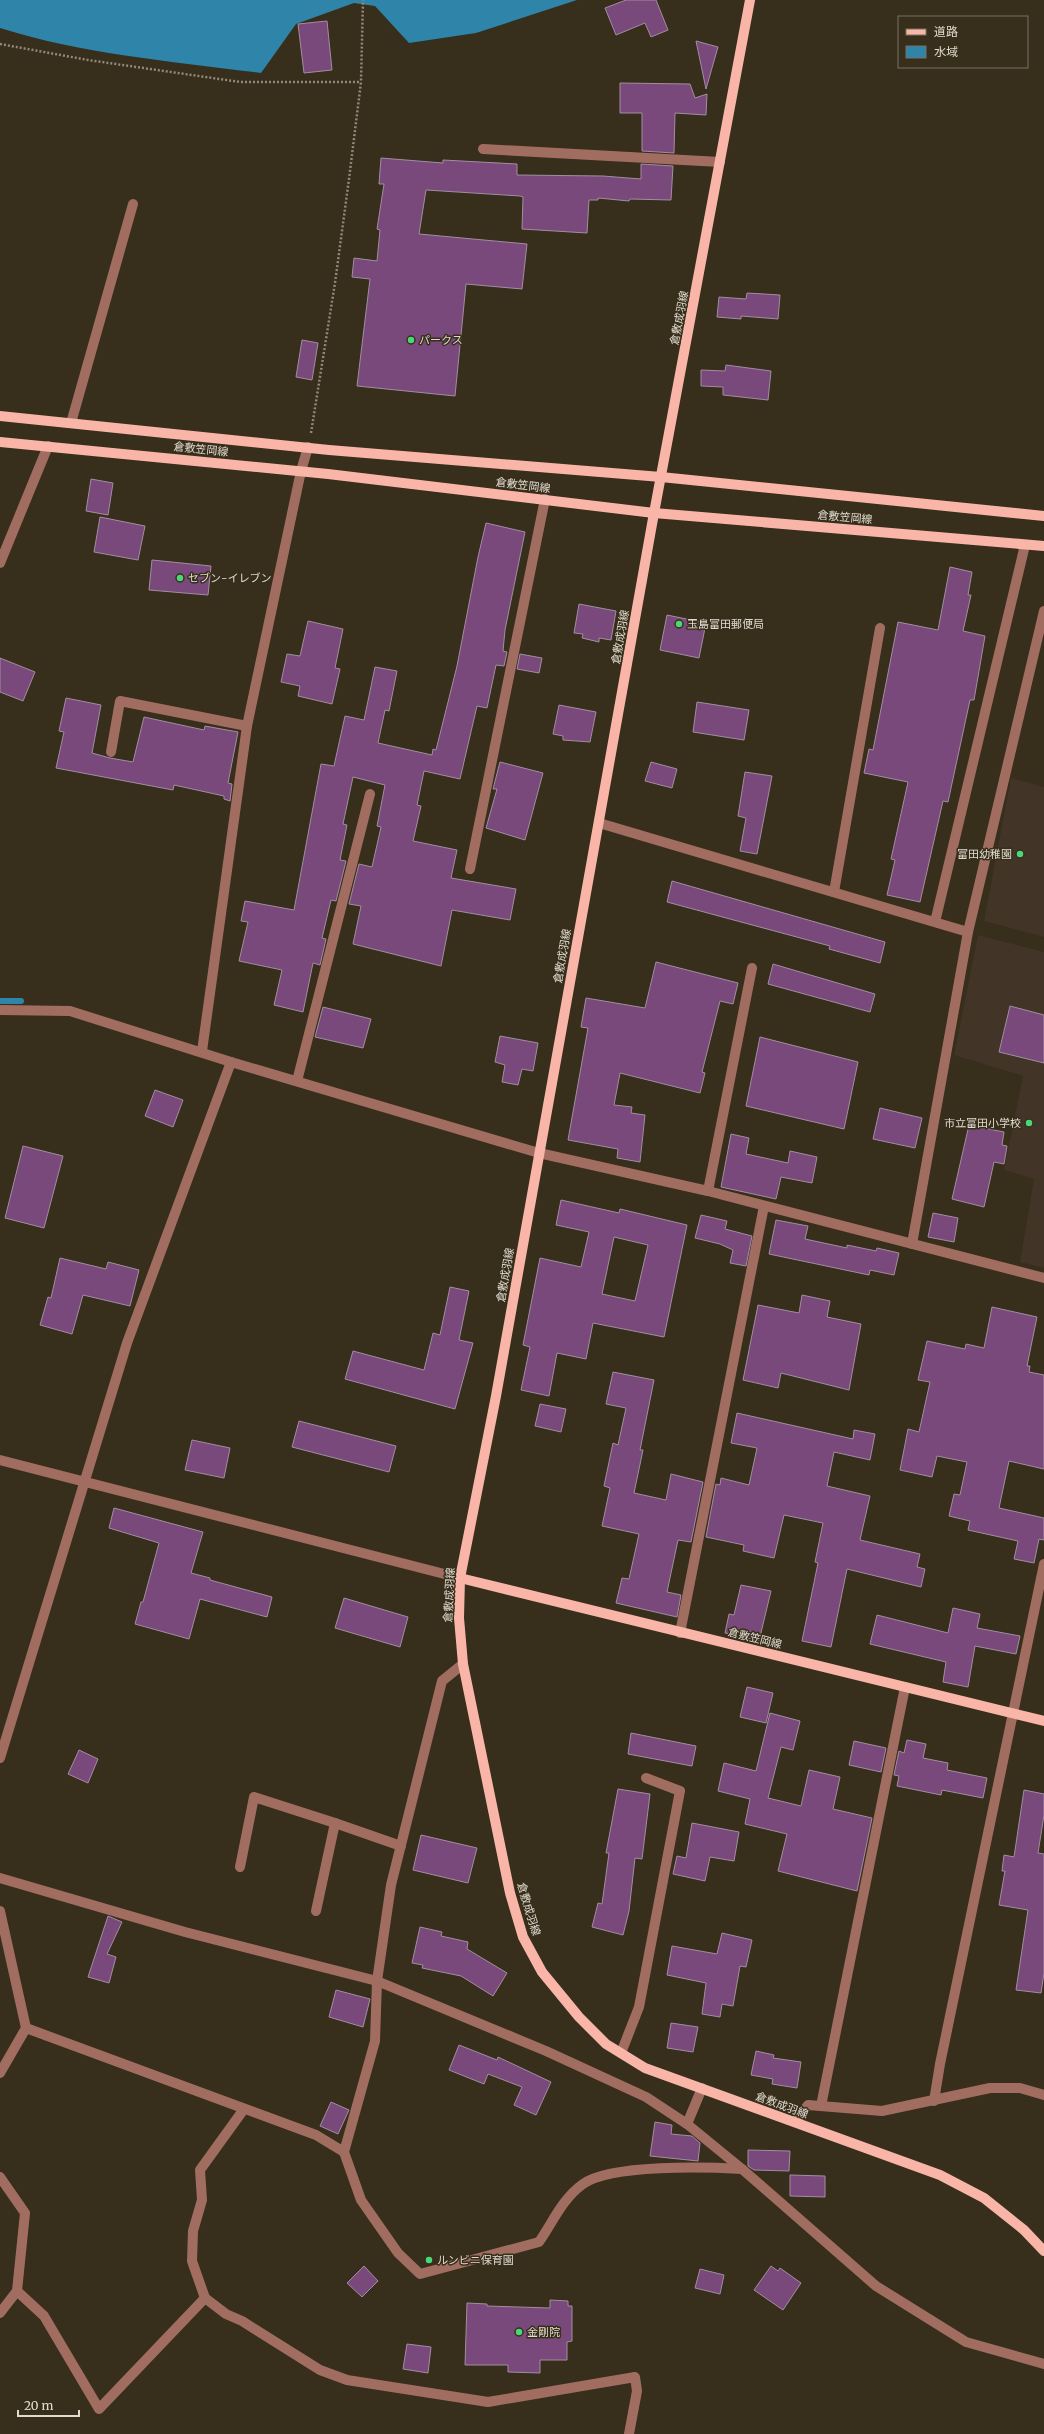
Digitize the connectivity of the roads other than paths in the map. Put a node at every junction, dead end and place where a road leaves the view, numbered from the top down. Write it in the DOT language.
graph roads {
  1 [pos="750,0"];
  2 [pos="482,149"];
  3 [pos="720,162"];
  4 [pos="133,204"];
  5 [pos="0,416"];
  6 [pos="71,424"];
  7 [pos="0,442"];
  8 [pos="48,446"];
  9 [pos="308,447"];
  10 [pos="301,471"];
  11 [pos="661,477"];
  12 [pos="545,500"];
  13 [pos="654,512"];
  14 [pos="1044,516"];
  15 [pos="1025,545"];
  16 [pos="1044,546"];
  17 [pos="0,563"];
  18 [pos="1044,611"];
  19 [pos="880,628"];
  20 [pos="247,726"];
  21 [pos="111,752"];
  22 [pos="370,794"];
  23 [pos="598,823"];
  24 [pos="470,869"];
  25 [pos="834,892"];
  26 [pos="935,922"];
  27 [pos="968,932"];
  28 [pos="752,968"];
  29 [pos="0,1010"];
  30 [pos="202,1051"];
  31 [pos="231,1062"];
  32 [pos="297,1081"];
  33 [pos="539,1153"];
  34 [pos="708,1191"];
  35 [pos="764,1206"];
  36 [pos="912,1244"];
  37 [pos="1044,1278"];
  38 [pos="0,1460"];
  39 [pos="85,1483"];
  40 [pos="1044,1564"];
  41 [pos="460,1578"];
  42 [pos="680,1633"];
  43 [pos="463,1664"];
  44 [pos="905,1687"];
  45 [pos="1012,1713"];
  46 [pos="1044,1721"];
  47 [pos="0,1758"];
  48 [pos="646,1778"];
  49 [pos="334,1823"];
  50 [pos="401,1846"];
  51 [pos="240,1867"];
  52 [pos="0,1878"];
  53 [pos="0,1911"];
  54 [pos="316,1911"];
  55 [pos="377,1981"];
  56 [pos="26,2028"];
  57 [pos="621,2053"];
  58 [pos="0,2073"];
  59 [pos="702,2088"];
  60 [pos="1043,2092"];
  61 [pos="934,2100"];
  62 [pos="821,2106"];
  63 [pos="244,2109"];
  64 [pos="795,2122"];
  65 [pos="687,2124"];
  66 [pos="344,2152"];
  67 [pos="742,2169"];
  68 [pos="0,2177"];
  69 [pos="1044,2251"];
  70 [pos="17,2291"];
  71 [pos="205,2298"];
  72 [pos="0,2313"];
  73 [pos="1044,2364"];
  74 [pos="629,2434"];
  1 -- 3 [label="main road, 倉敷成羽線"];
  2 -- 3 [label="street"];
  3 -- 11 [label="main road, 倉敷成羽線"];
  4 -- 6 [label="street"];
  5 -- 6 [label="main road, 倉敷笠岡線"];
  6 -- 9 [label="main road, 倉敷笠岡線"];
  7 -- 8 [label="main road, 倉敷笠岡線"];
  8 -- 10 [label="main road, 倉敷笠岡線"];
  8 -- 17 [label="street"];
  9 -- 10 [label="street"];
  9 -- 11 [label="main road, 倉敷笠岡線"];
  10 -- 12 [label="main road, 倉敷笠岡線"];
  10 -- 20 [label="street"];
  11 -- 13 [label="main road, 倉敷成羽線"];
  11 -- 14 [label="main road, 倉敷笠岡線"];
  12 -- 13 [label="main road, 倉敷笠岡線"];
  12 -- 24 [label="street"];
  13 -- 15 [label="main road, 倉敷笠岡線"];
  13 -- 23 [label="main road, 倉敷成羽線"];
  15 -- 16 [label="main road, 倉敷笠岡線"];
  15 -- 26 [label="street"];
  18 -- 27 [label="street"];
  19 -- 25 [label="street"];
  20 -- 21 [label="street"];
  20 -- 30 [label="street"];
  22 -- 32 [label="street"];
  23 -- 25 [label="street"];
  23 -- 33 [label="main road, 倉敷成羽線"];
  25 -- 26 [label="street"];
  26 -- 27 [label="street"];
  27 -- 36 [label="street"];
  28 -- 34 [label="street"];
  29 -- 30 [label="street"];
  30 -- 31 [label="street"];
  31 -- 32 [label="street"];
  31 -- 39 [label="street"];
  32 -- 33 [label="street"];
  33 -- 34 [label="street"];
  33 -- 41 [label="main road, 倉敷成羽線"];
  34 -- 35 [label="street"];
  35 -- 36 [label="street"];
  35 -- 42 [label="street"];
  36 -- 37 [label="street"];
  38 -- 39 [label="street"];
  39 -- 41 [label="street"];
  39 -- 47 [label="street"];
  40 -- 45 [label="street"];
  41 -- 42 [label="main road, 倉敷笠岡線"];
  41 -- 43 [label="main road, 倉敷成羽線"];
  42 -- 44 [label="main road, 倉敷笠岡線"];
  43 -- 50 [label="street"];
  43 -- 57 [label="main road, 倉敷成羽線"];
  44 -- 45 [label="main road, 倉敷笠岡線"];
  44 -- 62 [label="street"];
  45 -- 46 [label="main road, 倉敷笠岡線"];
  45 -- 61 [label="street"];
  48 -- 57 [label="street"];
  49 -- 50 [label="street"];
  49 -- 51 [label="street"];
  49 -- 54 [label="street"];
  50 -- 55 [label="street"];
  52 -- 55 [label="street"];
  53 -- 56 [label="street"];
  55 -- 65 [label="street"];
  55 -- 66 [label="street"];
  56 -- 58 [label="street"];
  56 -- 63 [label="street"];
  57 -- 59 [label="main road, 倉敷成羽線"];
  59 -- 64 [label="main road, 倉敷成羽線"];
  59 -- 65 [label="street"];
  60 -- 61 [label="street"];
  61 -- 62 [label="street"];
  62 -- 64 [label="street"];
  63 -- 66 [label="street"];
  63 -- 71 [label="street"];
  64 -- 69 [label="main road, 倉敷成羽線"];
  65 -- 67 [label="street"];
  66 -- 67 [label="street"];
  67 -- 73 [label="street"];
  68 -- 70 [label="street"];
  70 -- 71 [label="street"];
  70 -- 72 [label="street"];
  71 -- 74 [label="street"];
}
